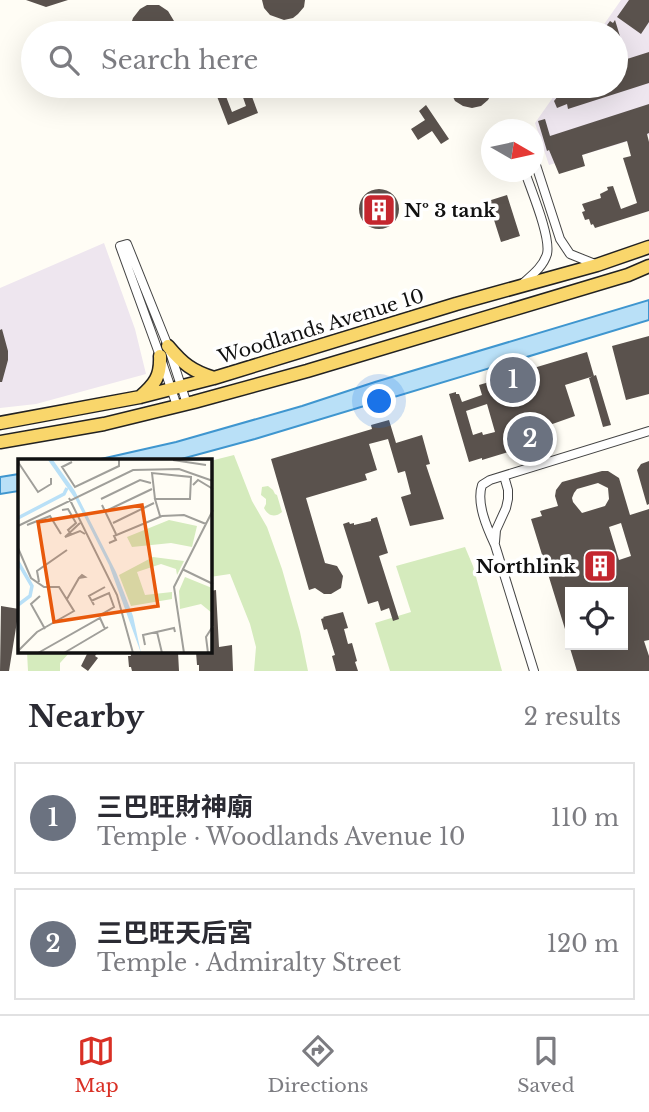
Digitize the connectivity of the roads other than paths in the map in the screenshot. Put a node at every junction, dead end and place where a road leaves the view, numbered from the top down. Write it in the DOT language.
graph roads {
  1 [pos="528,182"];
  2 [pos="541,182"];
  3 [pos="649,247"];
  4 [pos="597,265"];
  5 [pos="649,266"];
  6 [pos="517,288"];
  7 [pos="164,351"];
  8 [pos="214,379"];
  9 [pos="177,388"];
  10 [pos="140,397"];
  11 [pos="182,405"];
  12 [pos="0,423"];
  13 [pos="649,431"];
  14 [pos="0,442"];
  15 [pos="504,475"];
  16 [pos="495,545"];
  17 [pos="534,671"];
  1 -- 6 [label="street"];
  2 -- 4 [label="street"];
  3 -- 4 [label="main road, Woodlands Avenue 10"];
  4 -- 6 [label="main road, Woodlands Avenue 10"];
  5 -- 11 [label="main road, Woodlands Avenue 10"];
  6 -- 8 [label="main road, Woodlands Avenue 10"];
  7 -- 7 [label="street"];
  7 -- 8 [label="main road"];
  7 -- 9 [label="street"];
  7 -- 10 [label="main road"];
  8 -- 9 [label="main road, Woodlands Avenue 10"];
  9 -- 10 [label="main road, Woodlands Avenue 10"];
  9 -- 11 [label="street"];
  10 -- 12 [label="main road, Woodlands Avenue 10"];
  11 -- 14 [label="main road, Woodlands Avenue 10"];
  13 -- 15 [label="street"];
  15 -- 16 [label="street"];
  15 -- 16 [label="street"];
  16 -- 17 [label="street"];
}
